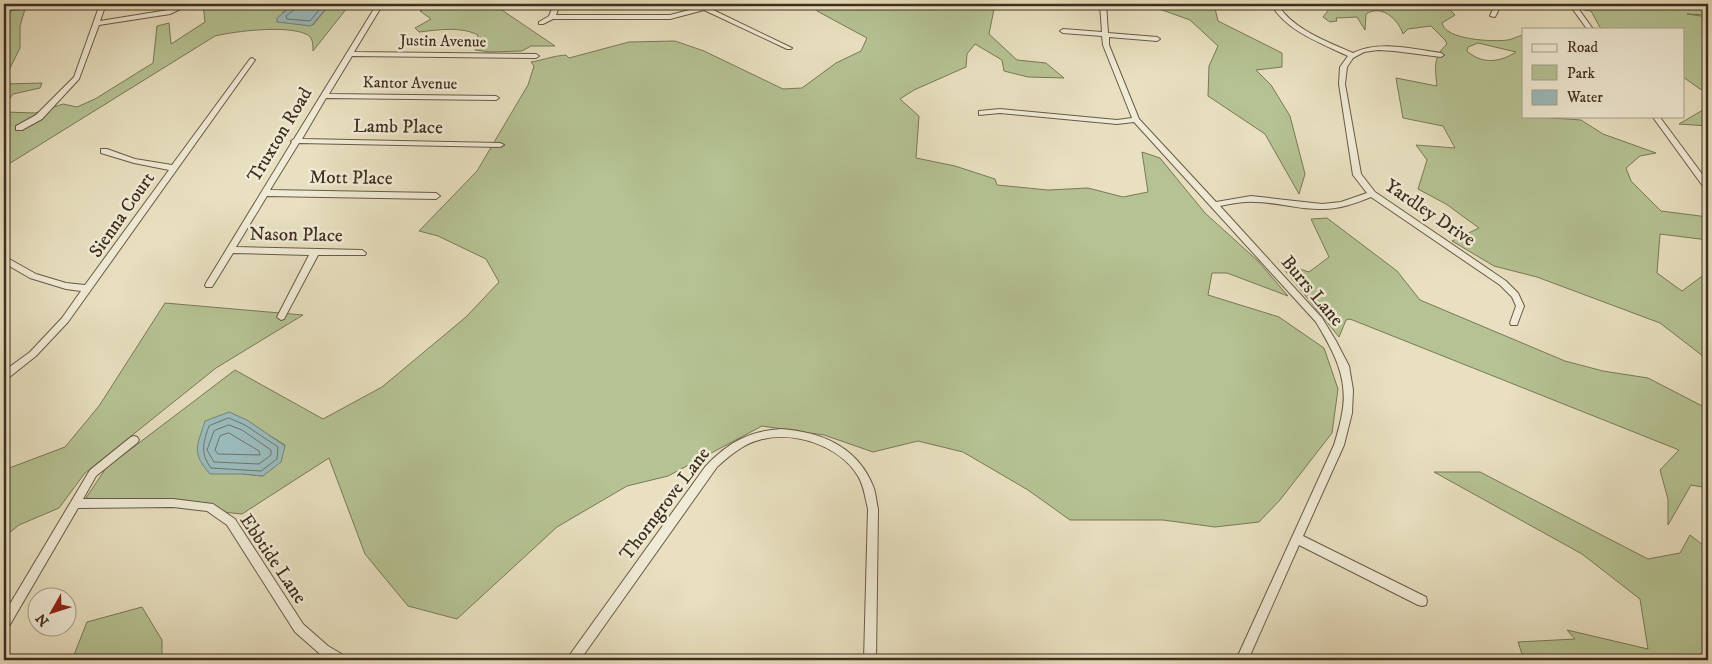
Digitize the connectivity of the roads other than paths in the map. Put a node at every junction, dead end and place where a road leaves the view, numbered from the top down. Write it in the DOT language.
graph roads {
  1 [pos="103,4"];
  2 [pos="188,4"];
  3 [pos="380,4"];
  4 [pos="557,4"];
  5 [pos="1103,4"];
  6 [pos="1274,4"];
  7 [pos="1492,4"];
  8 [pos="1572,4"];
  9 [pos="703,6"];
  10 [pos="1493,16"];
  11 [pos="552,17"];
  12 [pos="541,23"];
  13 [pos="96,24"];
  14 [pos="1589,28"];
  15 [pos="1063,31"];
  16 [pos="1104,34"];
  17 [pos="1157,38"];
  18 [pos="789,48"];
  19 [pos="350,54"];
  20 [pos="1351,55"];
  21 [pos="1441,55"];
  22 [pos="536,56"];
  23 [pos="252,60"];
  24 [pos="324,96"];
  25 [pos="496,98"];
  26 [pos="982,114"];
  27 [pos="1656,118"];
  28 [pos="1136,120"];
  29 [pos="19,128"];
  30 [pos="296,141"];
  31 [pos="500,145"];
  32 [pos="104,151"];
  33 [pos="175,168"];
  34 [pos="1708,187"];
  35 [pos="266,193"];
  36 [pos="1372,194"];
  37 [pos="436,196"];
  38 [pos="1214,205"];
  39 [pos="230,250"];
  40 [pos="315,252"];
  41 [pos="362,253"];
  42 [pos="4,259"];
  43 [pos="209,285"];
  44 [pos="88,289"];
  45 [pos="281,317"];
  46 [pos="1514,323"];
  47 [pos="4,376"];
  48 [pos="134,440"];
  49 [pos="75,504"];
  50 [pos="1298,539"];
  51 [pos="1422,601"];
  52 [pos="4,624"];
  53 [pos="341,660"];
  54 [pos="573,660"];
  55 [pos="870,660"];
  56 [pos="1242,660"];
  1 -- 13 [label="street"];
  2 -- 13 [label="street"];
  3 -- 19 [label="street, Truxton Road"];
  4 -- 11 [label="street"];
  5 -- 16 [label="street, Burrs Lane"];
  6 -- 20 [label="street"];
  7 -- 10 [label="street"];
  8 -- 14 [label="street"];
  9 -- 11 [label="street"];
  9 -- 18 [label="street"];
  11 -- 12 [label="street"];
  13 -- 29 [label="street"];
  15 -- 16 [label="street"];
  16 -- 17 [label="street"];
  16 -- 28 [label="street, Burrs Lane"];
  19 -- 22 [label="street, Justin Avenue"];
  19 -- 24 [label="street, Truxton Road"];
  20 -- 21 [label="street"];
  20 -- 36 [label="street, Yardley Drive"];
  23 -- 33 [label="street, Sienna Court"];
  24 -- 25 [label="street, Kantor Avenue"];
  24 -- 30 [label="street, Truxton Road"];
  26 -- 28 [label="street"];
  27 -- 34 [label="street"];
  28 -- 38 [label="street, Burrs Lane"];
  30 -- 31 [label="street, Lamb Place"];
  30 -- 35 [label="street, Truxton Road"];
  32 -- 33 [label="street"];
  33 -- 44 [label="street, Sienna Court"];
  35 -- 37 [label="street, Mott Place"];
  35 -- 39 [label="street, Truxton Road"];
  36 -- 38 [label="street"];
  36 -- 46 [label="street, Yardley Drive"];
  38 -- 50 [label="street, Burrs Lane"];
  39 -- 40 [label="street, Nason Place"];
  39 -- 43 [label="street, Truxton Road"];
  40 -- 41 [label="street, Nason Place"];
  40 -- 45 [label="street"];
  42 -- 44 [label="street"];
  44 -- 47 [label="street, Sienna Court"];
  48 -- 49 [label="street"];
  49 -- 52 [label="street"];
  49 -- 53 [label="street, Ebbtide Lane"];
  50 -- 51 [label="street"];
  50 -- 56 [label="street, Burrs Lane"];
  54 -- 55 [label="street, Thorngrove Lane"];
}
